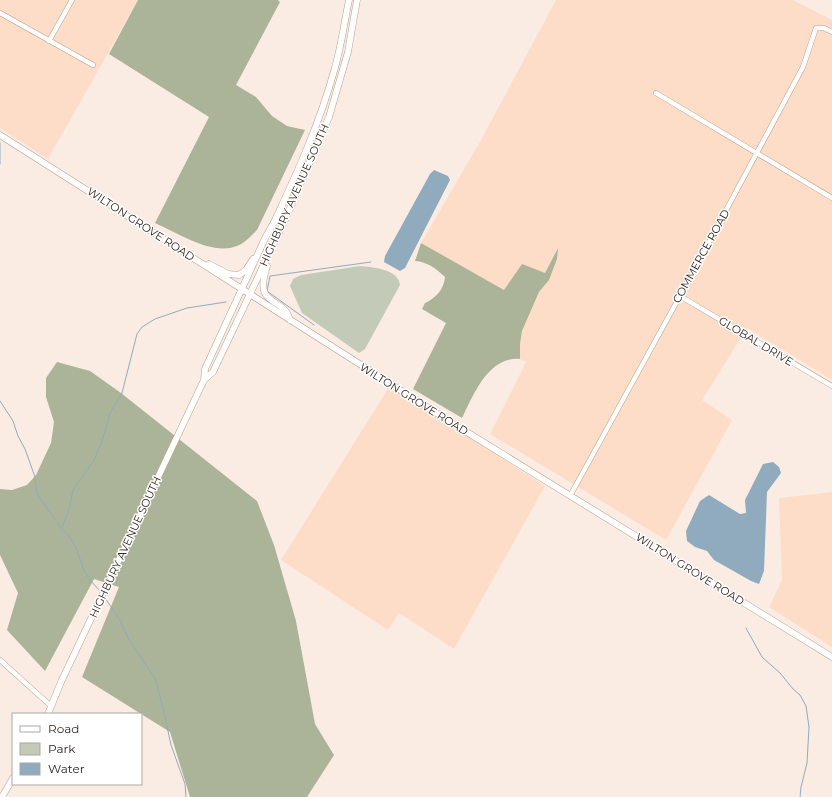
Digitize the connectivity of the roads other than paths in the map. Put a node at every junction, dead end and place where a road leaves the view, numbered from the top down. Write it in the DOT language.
graph roads {
  1 [pos="72,0"];
  2 [pos="349,0"];
  3 [pos="357,0"];
  4 [pos="0,13"];
  5 [pos="832,32"];
  6 [pos="49,41"];
  7 [pos="93,65"];
  8 [pos="656,93"];
  9 [pos="0,135"];
  10 [pos="757,153"];
  11 [pos="832,198"];
  12 [pos="262,244"];
  13 [pos="175,246"];
  14 [pos="272,248"];
  15 [pos="242,289"];
  16 [pos="250,294"];
  17 [pos="680,296"];
  18 [pos="290,320"];
  19 [pos="204,380"];
  20 [pos="832,386"];
  21 [pos="570,496"];
  22 [pos="832,657"];
  23 [pos="0,660"];
  24 [pos="52,706"];
  25 [pos="48,713"];
  26 [pos="12,780"];
  27 [pos="2,797"];
  1 -- 6 [label="street"];
  2 -- 12 [label="main road, HIGHBURY AVENUE SOUTH"];
  3 -- 14 [label="main road, HIGHBURY AVENUE SOUTH"];
  4 -- 6 [label="street"];
  5 -- 10 [label="street, COMMERCE ROAD"];
  6 -- 7 [label="street"];
  8 -- 10 [label="street"];
  9 -- 13 [label="main road, WILTON GROVE ROAD"];
  10 -- 11 [label="street"];
  10 -- 17 [label="street, COMMERCE ROAD"];
  12 -- 13 [label="main road"];
  12 -- 15 [label="main road, HIGHBURY AVENUE SOUTH"];
  13 -- 15 [label="main road, WILTON GROVE ROAD"];
  14 -- 16 [label="main road, HIGHBURY AVENUE SOUTH"];
  14 -- 18 [label="main road"];
  15 -- 16 [label="main road, WILTON GROVE ROAD"];
  15 -- 19 [label="main road, HIGHBURY AVENUE SOUTH"];
  16 -- 18 [label="main road, WILTON GROVE ROAD"];
  16 -- 19 [label="main road, HIGHBURY AVENUE SOUTH"];
  17 -- 20 [label="street, GLOBAL DRIVE"];
  17 -- 21 [label="street, COMMERCE ROAD"];
  18 -- 21 [label="main road, WILTON GROVE ROAD"];
  19 -- 24 [label="main road, HIGHBURY AVENUE SOUTH"];
  21 -- 22 [label="main road, WILTON GROVE ROAD"];
  23 -- 24 [label="street"];
  24 -- 25 [label="main road, HIGHBURY AVENUE SOUTH"];
  26 -- 27 [label="main road"];
}
